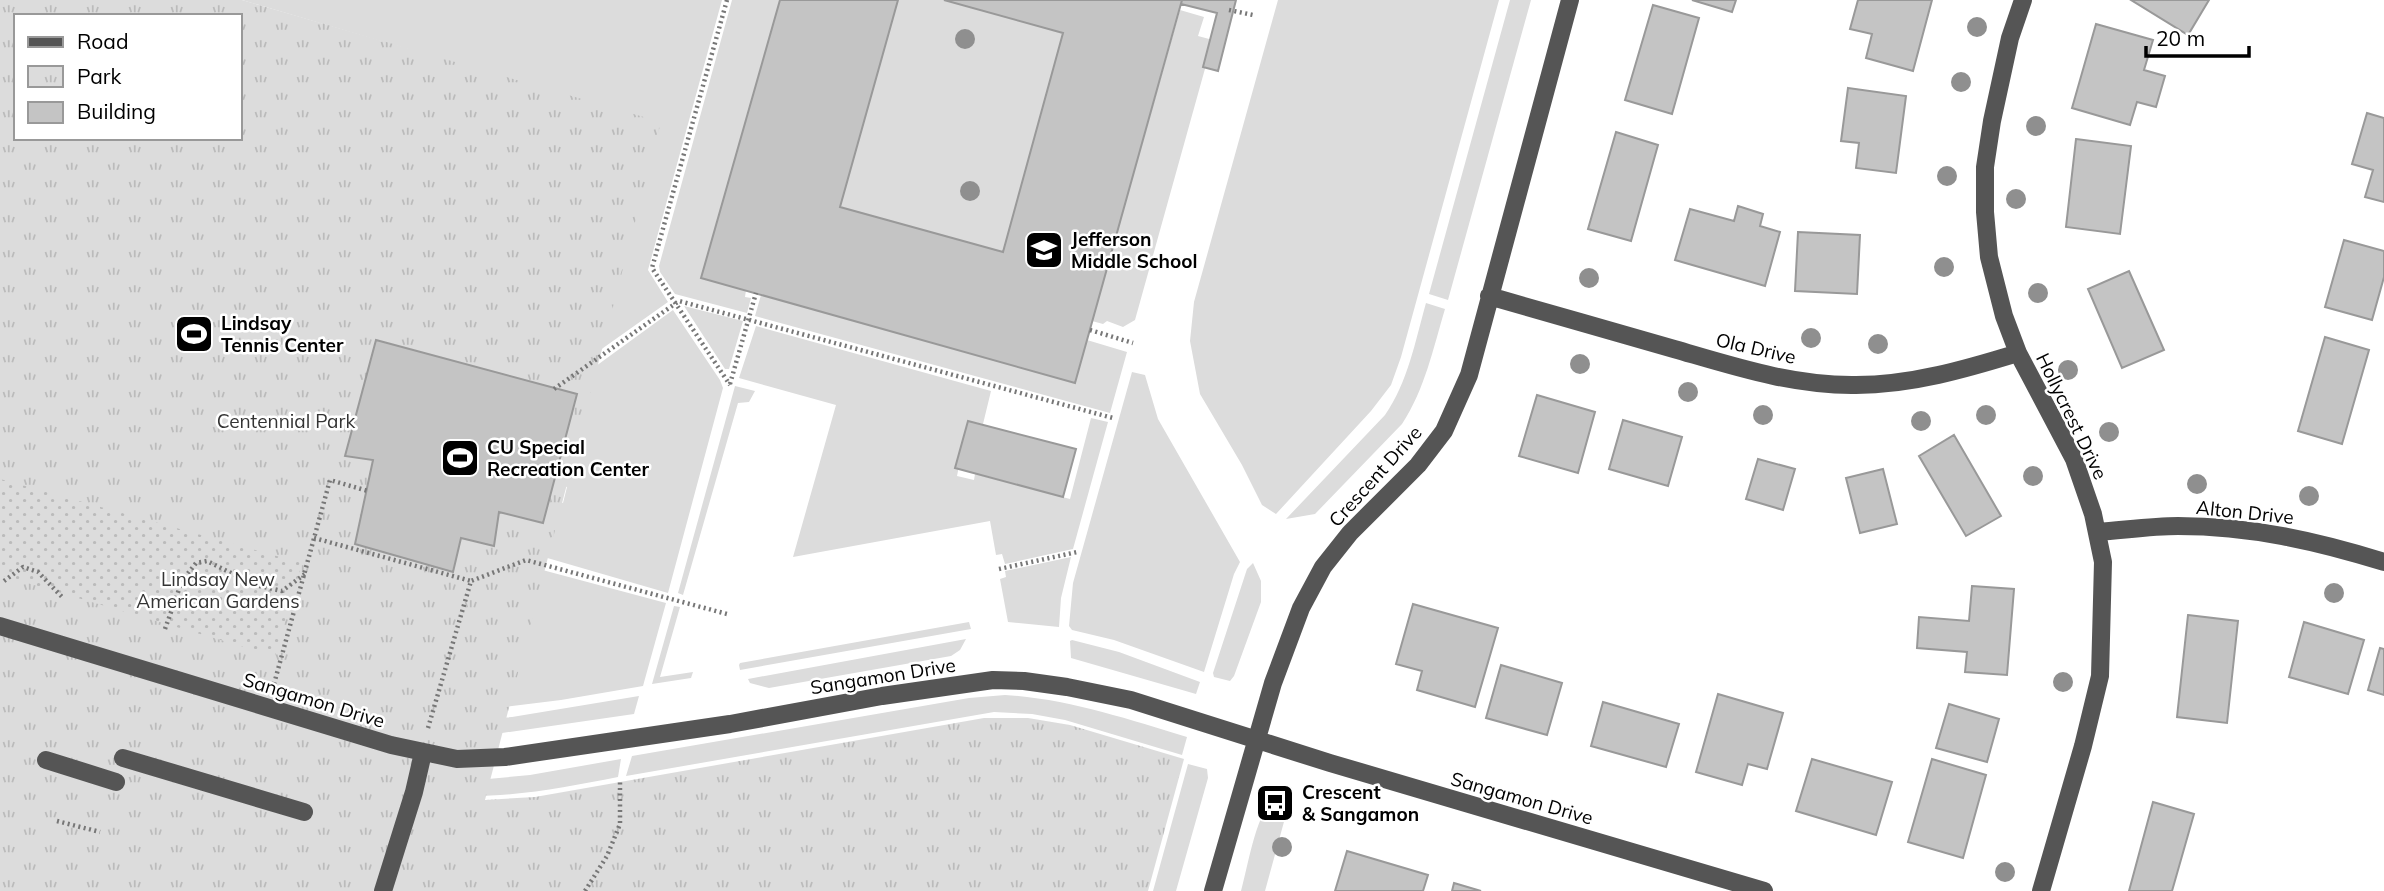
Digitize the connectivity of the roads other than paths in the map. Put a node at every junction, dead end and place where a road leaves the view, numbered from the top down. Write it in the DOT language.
graph roads {
  1 [pos="1570,0"];
  2 [pos="2022,0"];
  3 [pos="1489,296"];
  4 [pos="2018,353"];
  5 [pos="2098,532"];
  6 [pos="2384,562"];
  7 [pos="0,626"];
  8 [pos="1256,740"];
  9 [pos="423,753"];
  10 [pos="123,758"];
  11 [pos="46,760"];
  12 [pos="116,782"];
  13 [pos="304,811"];
  14 [pos="383,891"];
  15 [pos="1213,891"];
  16 [pos="1765,891"];
  17 [pos="2041,891"];
  1 -- 3 [label="street, Crescent Drive"];
  2 -- 4 [label="street, Hollycrest Drive"];
  3 -- 4 [label="street, Ola Drive"];
  3 -- 8 [label="street, Crescent Drive"];
  4 -- 5 [label="street, Hollycrest Drive"];
  5 -- 6 [label="street, Alton Drive"];
  5 -- 17 [label="street, Hollycrest Drive"];
  7 -- 9 [label="street, Sangamon Drive"];
  8 -- 9 [label="street, Sangamon Drive"];
  8 -- 15 [label="street, Crescent Drive"];
  8 -- 16 [label="street, Sangamon Drive"];
  9 -- 14 [label="street"];
  10 -- 13 [label="street"];
  11 -- 12 [label="street"];
}
